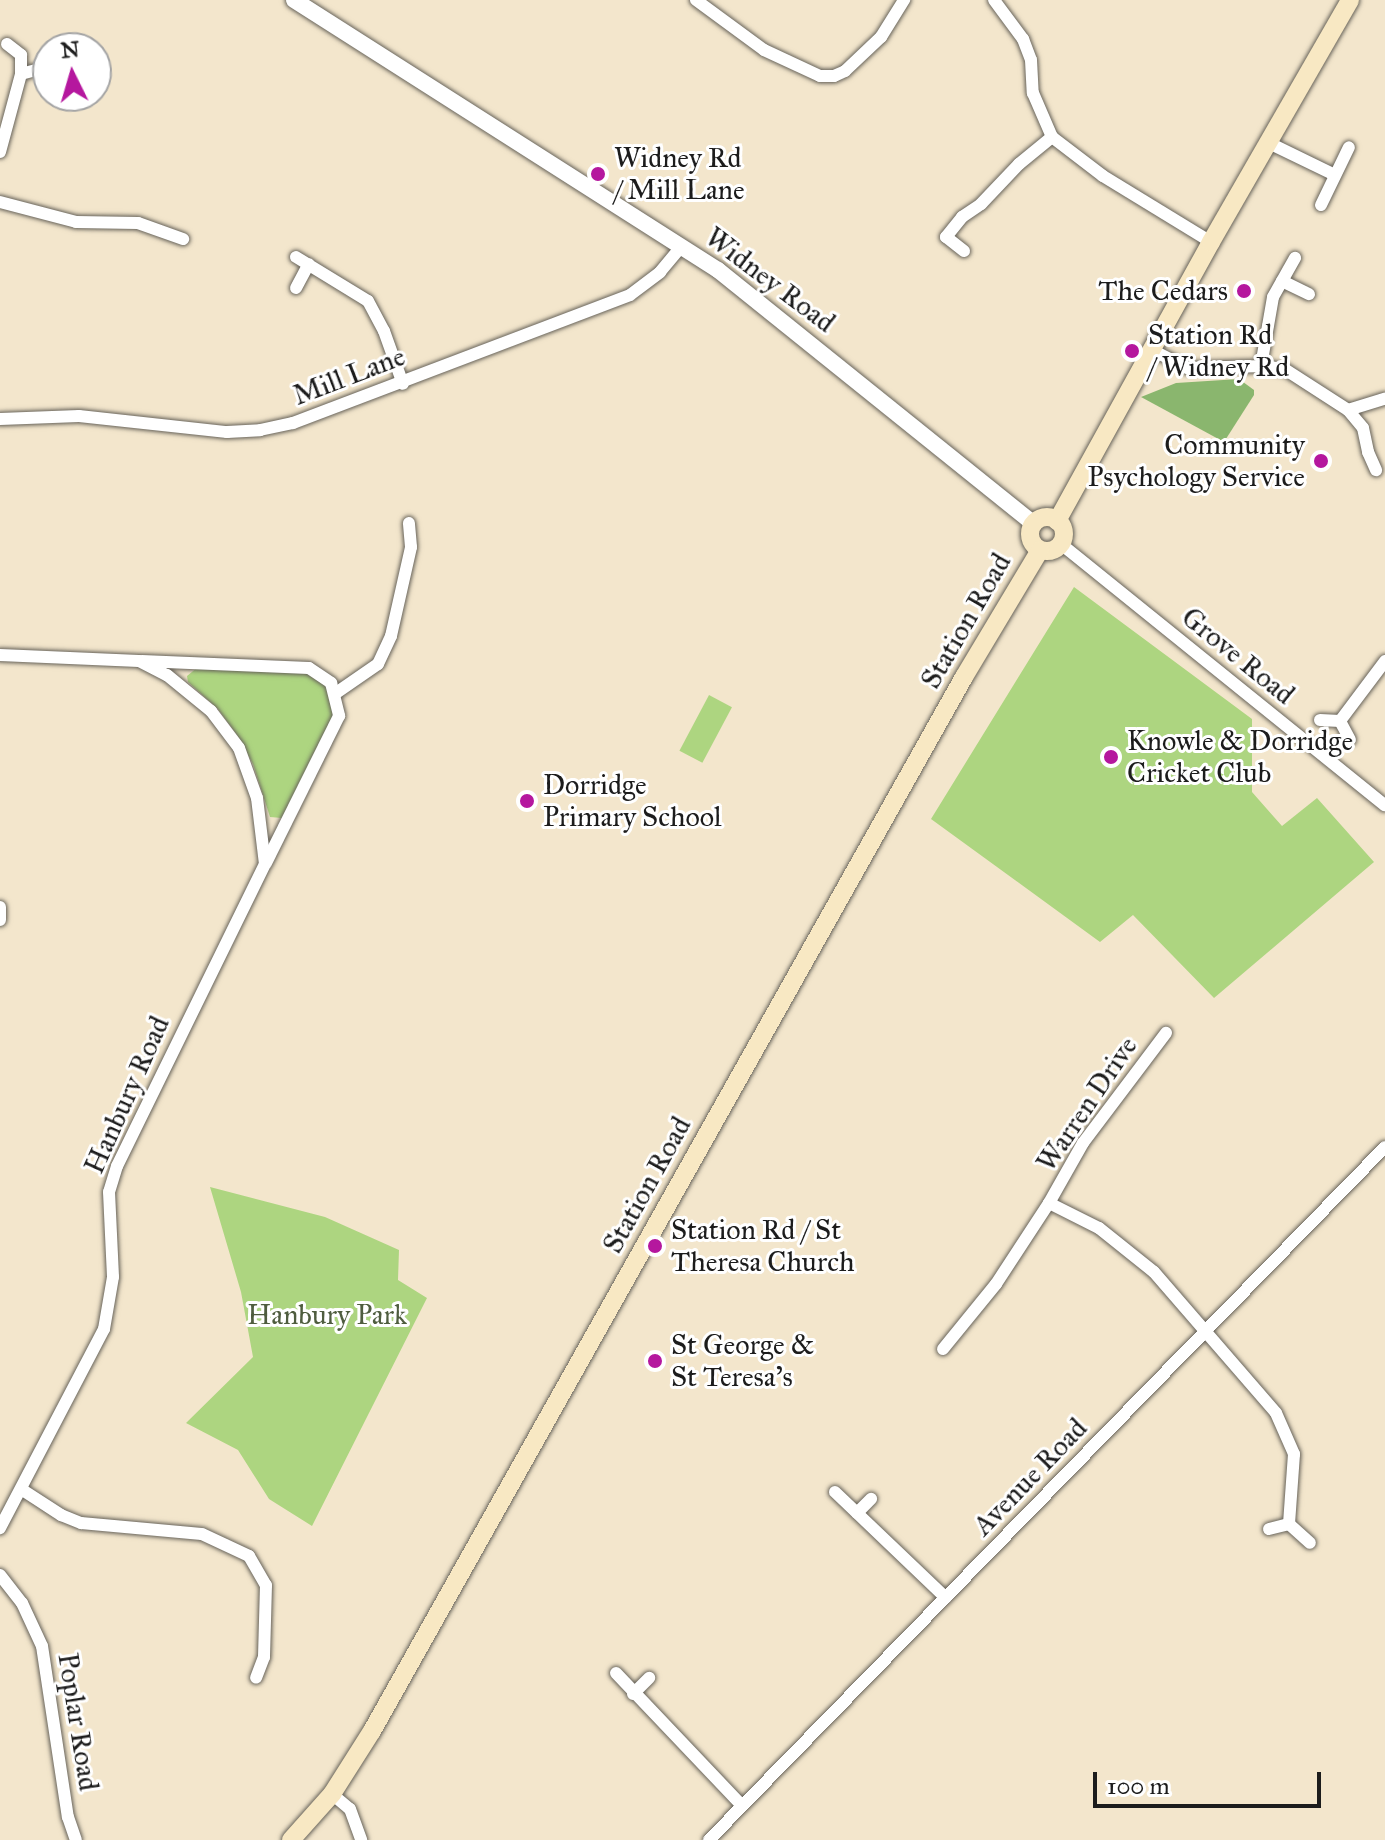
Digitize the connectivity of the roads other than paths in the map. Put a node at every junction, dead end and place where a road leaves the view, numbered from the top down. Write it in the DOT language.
graph roads {
  1 [pos="294,0"];
  2 [pos="696,0"];
  3 [pos="904,0"];
  4 [pos="994,0"];
  5 [pos="1350,0"];
  6 [pos="7,44"];
  7 [pos="32,71"];
  8 [pos="21,74"];
  9 [pos="1052,137"];
  10 [pos="1269,143"];
  11 [pos="1349,147"];
  12 [pos="0,152"];
  13 [pos="1335,175"];
  14 [pos="0,202"];
  15 [pos="1321,205"];
  16 [pos="183,239"];
  17 [pos="1211,242"];
  18 [pos="682,246"];
  19 [pos="964,251"];
  20 [pos="296,257"];
  21 [pos="1295,258"];
  22 [pos="309,264"];
  23 [pos="1282,281"];
  24 [pos="296,288"];
  25 [pos="1309,294"];
  26 [pos="1152,350"];
  27 [pos="1261,366"];
  28 [pos="403,384"];
  29 [pos="1385,399"];
  30 [pos="1348,410"];
  31 [pos="0,419"];
  32 [pos="1376,470"];
  33 [pos="1057,521"];
  34 [pos="409,523"];
  35 [pos="1034,524"];
  36 [pos="1061,544"];
  37 [pos="1040,550"];
  38 [pos="0,655"];
  39 [pos="139,661"];
  40 [pos="1385,661"];
  41 [pos="336,693"];
  42 [pos="1320,720"];
  43 [pos="1340,721"];
  44 [pos="1350,740"];
  45 [pos="1385,805"];
  46 [pos="265,864"];
  47 [pos="0,907"];
  48 [pos="0,920"];
  49 [pos="1166,1033"];
  50 [pos="1385,1147"];
  51 [pos="1049,1203"];
  52 [pos="1206,1331"];
  53 [pos="943,1349"];
  54 [pos="21,1489"];
  55 [pos="835,1492"];
  56 [pos="871,1499"];
  57 [pos="857,1513"];
  58 [pos="1289,1524"];
  59 [pos="0,1528"];
  60 [pos="1269,1529"];
  61 [pos="1310,1543"];
  62 [pos="0,1575"];
  63 [pos="946,1598"];
  64 [pos="616,1673"];
  65 [pos="256,1678"];
  66 [pos="649,1678"];
  67 [pos="633,1694"];
  68 [pos="332,1794"];
  69 [pos="742,1806"];
  70 [pos="76,1840"];
  71 [pos="291,1840"];
  72 [pos="361,1840"];
  73 [pos="709,1840"];
  1 -- 18 [label="street, Widney Road"];
  2 -- 3 [label="street"];
  4 -- 9 [label="street"];
  5 -- 10 [label="main road"];
  6 -- 8 [label="street"];
  7 -- 8 [label="street"];
  8 -- 12 [label="street"];
  9 -- 17 [label="street"];
  9 -- 19 [label="street"];
  10 -- 13 [label="street"];
  10 -- 17 [label="main road"];
  11 -- 13 [label="street"];
  13 -- 15 [label="street"];
  14 -- 16 [label="street"];
  17 -- 26 [label="main road"];
  18 -- 28 [label="street, Mill Lane"];
  18 -- 35 [label="street, Widney Road"];
  20 -- 22 [label="street"];
  21 -- 23 [label="street"];
  22 -- 24 [label="street"];
  22 -- 28 [label="street"];
  23 -- 25 [label="street"];
  23 -- 27 [label="street"];
  26 -- 27 [label="street"];
  26 -- 33 [label="main road"];
  27 -- 30 [label="street"];
  28 -- 31 [label="street, Mill Lane"];
  29 -- 30 [label="street"];
  30 -- 32 [label="street"];
  33 -- 35 [label="main road"];
  33 -- 36 [label="main road"];
  34 -- 41 [label="street"];
  35 -- 37 [label="main road"];
  36 -- 37 [label="main road"];
  36 -- 45 [label="street, Grove Road"];
  37 -- 68 [label="main road, Station Road"];
  38 -- 39 [label="street"];
  39 -- 41 [label="street"];
  39 -- 46 [label="street"];
  40 -- 43 [label="street"];
  41 -- 46 [label="street, Hanbury Road"];
  42 -- 43 [label="street"];
  43 -- 44 [label="street"];
  46 -- 54 [label="street, Hanbury Road"];
  47 -- 48 [label="street"];
  49 -- 51 [label="street, Warren Drive"];
  50 -- 52 [label="street, Avenue Road"];
  51 -- 52 [label="street, Warren Drive"];
  51 -- 53 [label="street, Warren Drive"];
  52 -- 58 [label="street, Warren Drive"];
  52 -- 63 [label="street, Avenue Road"];
  54 -- 59 [label="street, Hanbury Road"];
  54 -- 65 [label="street"];
  55 -- 57 [label="street"];
  56 -- 57 [label="street"];
  57 -- 63 [label="street"];
  58 -- 60 [label="street"];
  58 -- 61 [label="street"];
  62 -- 70 [label="street, Poplar Road"];
  63 -- 69 [label="street, Avenue Road"];
  64 -- 67 [label="street"];
  66 -- 67 [label="street"];
  67 -- 69 [label="street"];
  68 -- 71 [label="main road, Station Road"];
  68 -- 72 [label="street"];
  69 -- 73 [label="street, Avenue Road"];
}
